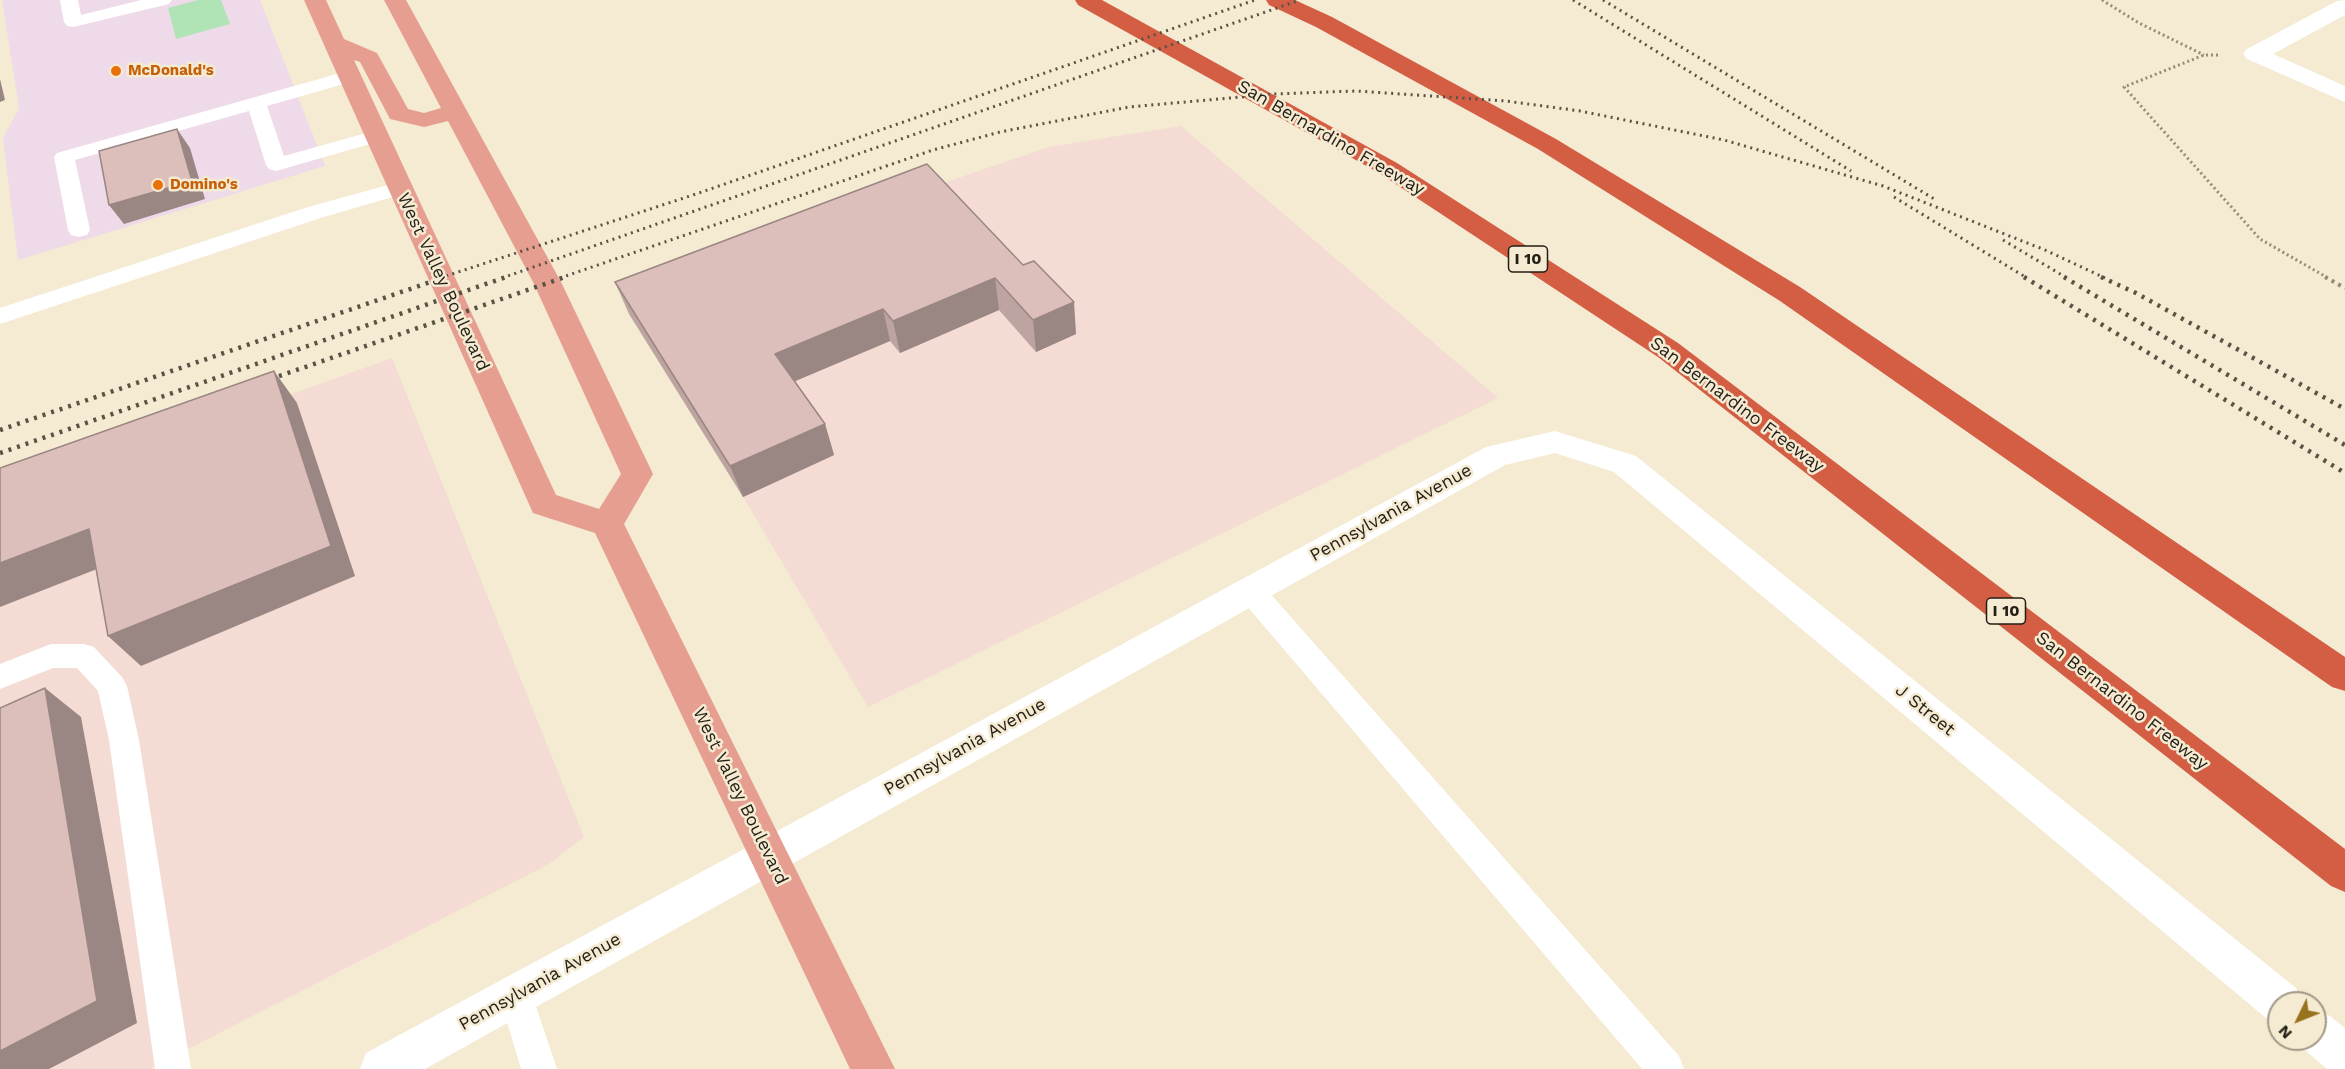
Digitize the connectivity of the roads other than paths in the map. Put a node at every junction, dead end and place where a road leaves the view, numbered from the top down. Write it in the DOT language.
graph roads {
  1 [pos="69,0"];
  2 [pos="163,0"];
  3 [pos="315,0"];
  4 [pos="395,0"];
  5 [pos="1277,0"];
  6 [pos="1086,2"];
  7 [pos="2345,6"];
  8 [pos="335,43"];
  9 [pos="351,76"];
  10 [pos="2345,95"];
  11 [pos="256,103"];
  12 [pos="455,112"];
  13 [pos="377,136"];
  14 [pos="399,188"];
  15 [pos="80,230"];
  16 [pos="0,316"];
  17 [pos="1555,442"];
  18 [pos="607,524"];
  19 [pos="1250,590"];
  20 [pos="2345,676"];
  21 [pos="0,677"];
  22 [pos="769,856"];
  23 [pos="2345,873"];
  24 [pos="2267,991"];
  25 [pos="516,995"];
  26 [pos="2327,1041"];
  27 [pos="2345,1056"];
  28 [pos="173,1069"];
  29 [pos="382,1069"];
  30 [pos="539,1069"];
  31 [pos="873,1069"];
  32 [pos="1666,1069"];
  1 -- 2 [label="lane"];
  3 -- 8 [label="main road, West Valley Boulevard"];
  4 -- 12 [label="main road"];
  5 -- 20 [label="highway"];
  6 -- 23 [label="highway, San Bernardino Freeway / I 10"];
  7 -- 10 [label="street"];
  8 -- 9 [label="main road, West Valley Boulevard"];
  8 -- 12 [label="main road"];
  9 -- 11 [label="lane"];
  9 -- 13 [label="main road, West Valley Boulevard"];
  11 -- 13 [label="lane"];
  11 -- 15 [label="lane"];
  12 -- 18 [label="main road"];
  13 -- 14 [label="main road, West Valley Boulevard"];
  14 -- 16 [label="lane"];
  14 -- 18 [label="main road, West Valley Boulevard"];
  17 -- 19 [label="street, Pennsylvania Avenue"];
  17 -- 24 [label="street, J Street"];
  18 -- 22 [label="main road, West Valley Boulevard"];
  19 -- 22 [label="street, Pennsylvania Avenue"];
  19 -- 32 [label="lane"];
  21 -- 28 [label="lane"];
  22 -- 25 [label="street, Pennsylvania Avenue"];
  22 -- 31 [label="main road, West Valley Boulevard"];
  25 -- 29 [label="street, Pennsylvania Avenue"];
  25 -- 30 [label="lane"];
  26 -- 27 [label="street"];
}
